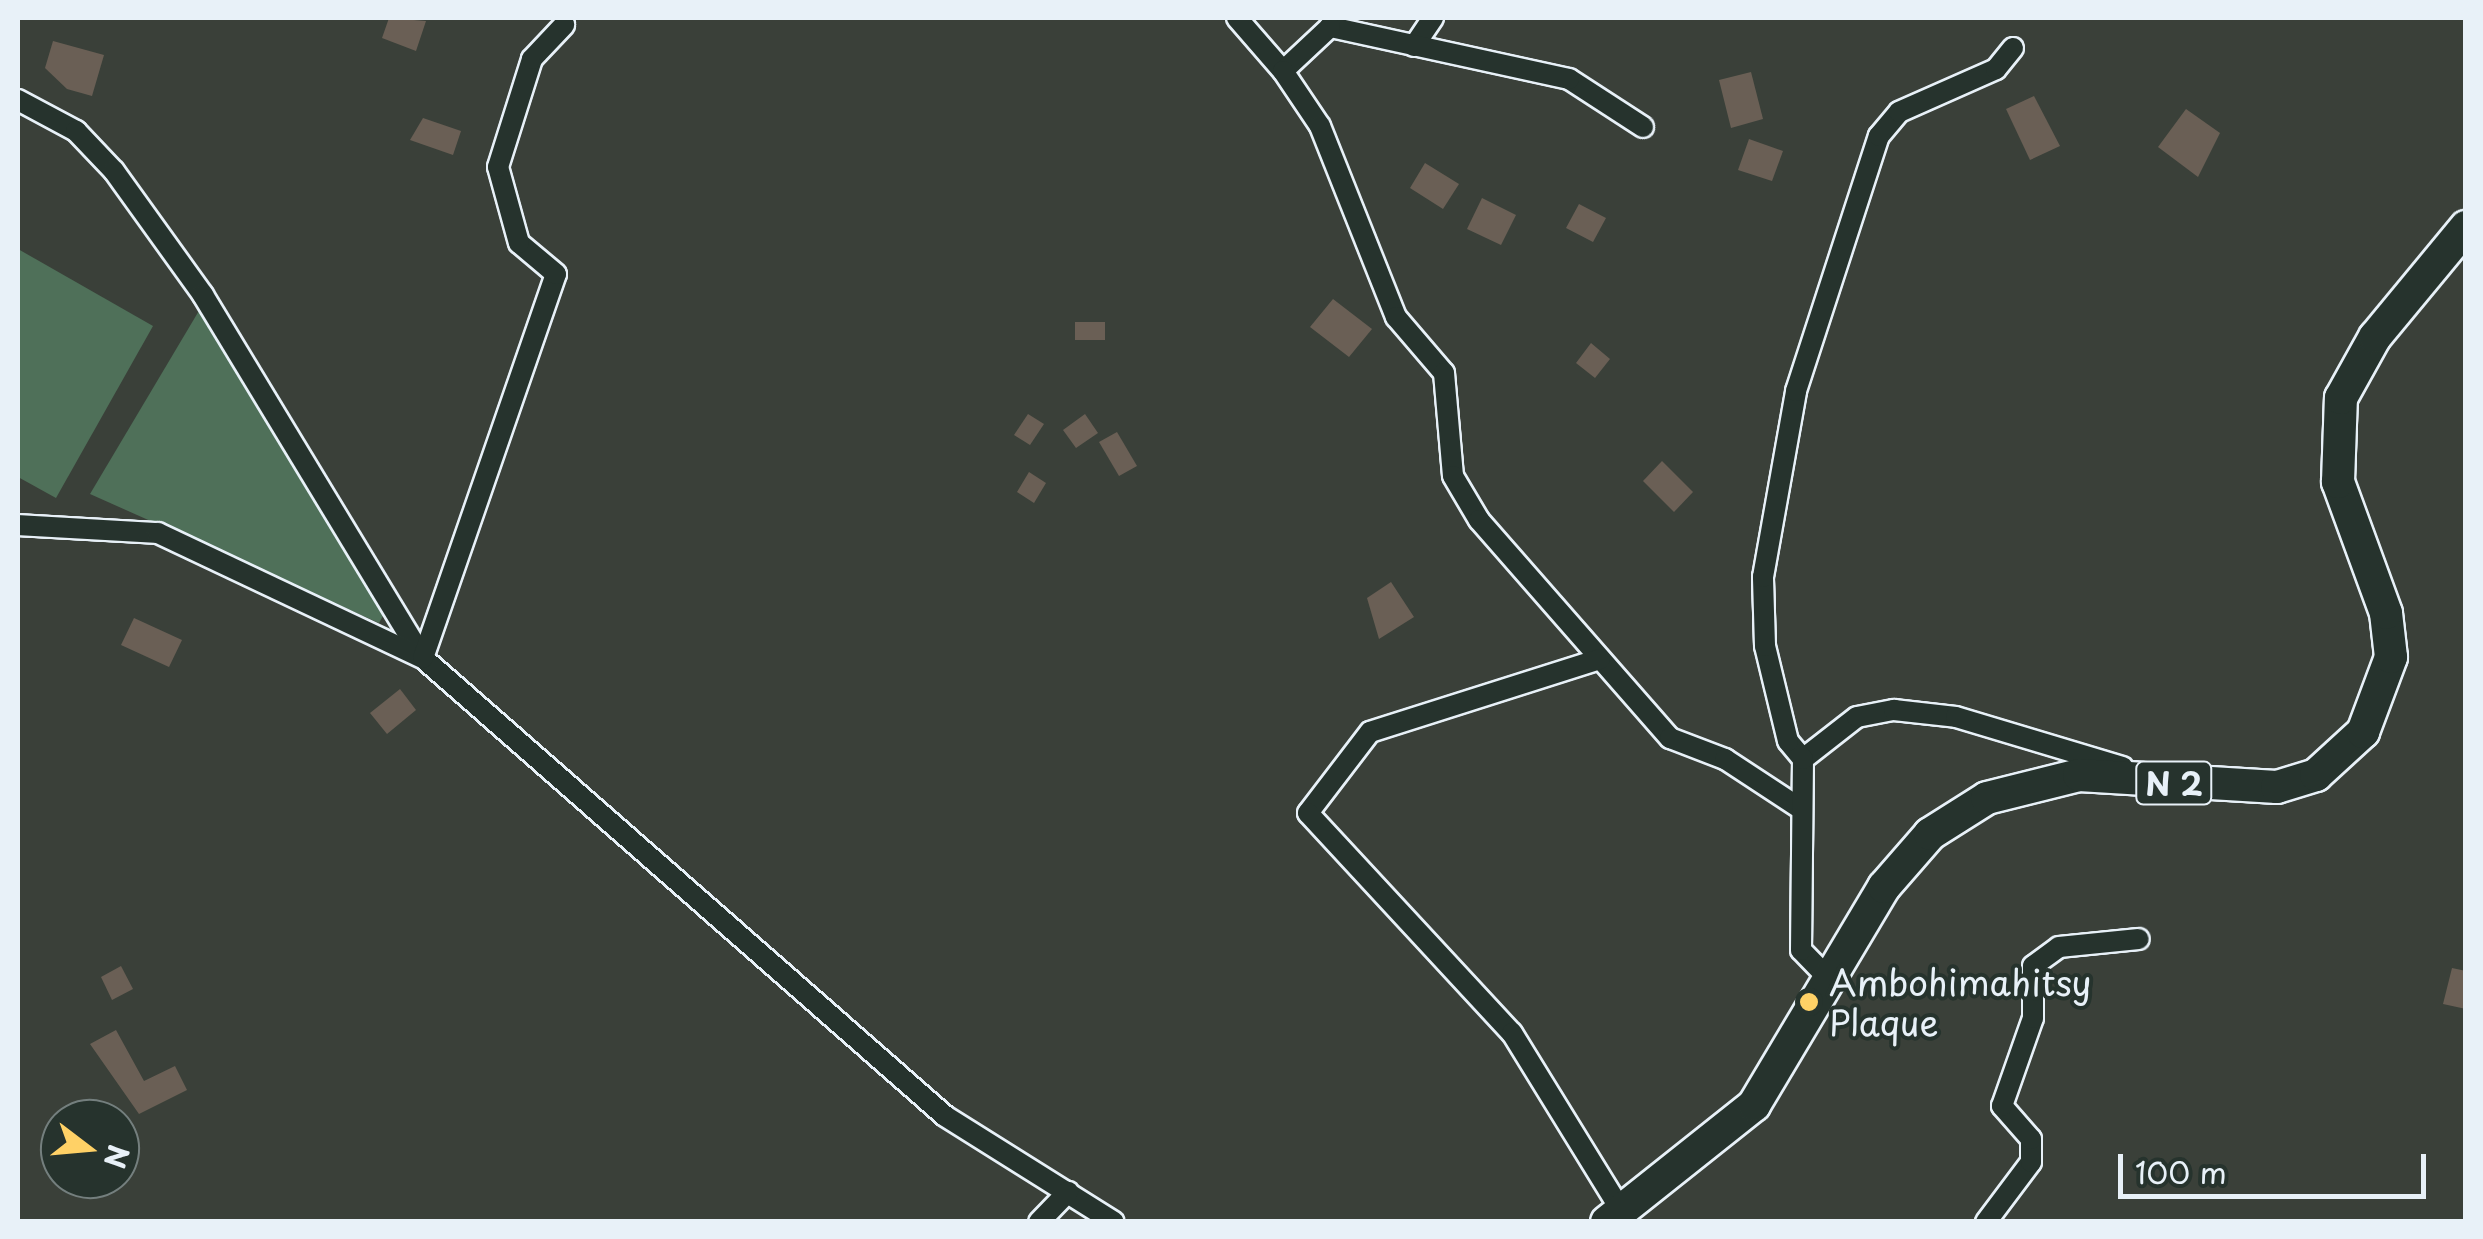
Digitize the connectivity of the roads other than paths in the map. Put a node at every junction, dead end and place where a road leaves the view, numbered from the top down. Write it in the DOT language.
graph roads {
  1 [pos="1237,18"];
  2 [pos="1434,18"];
  3 [pos="564,25"];
  4 [pos="1414,46"];
  5 [pos="2013,48"];
  6 [pos="1283,71"];
  7 [pos="18,100"];
  8 [pos="1642,128"];
  9 [pos="2466,227"];
  10 [pos="18,524"];
  11 [pos="423,658"];
  12 [pos="1600,659"];
  13 [pos="1803,758"];
  14 [pos="2175,784"];
  15 [pos="1798,807"];
  16 [pos="2139,939"];
  17 [pos="1831,981"];
  18 [pos="1068,1192"];
  19 [pos="1612,1214"];
  20 [pos="1039,1222"];
  21 [pos="1114,1222"];
  22 [pos="1986,1222"];
  1 -- 6 [label="street"];
  2 -- 4 [label="street"];
  3 -- 11 [label="street"];
  4 -- 6 [label="street"];
  4 -- 8 [label="street"];
  5 -- 13 [label="street"];
  6 -- 12 [label="street"];
  7 -- 11 [label="street"];
  9 -- 14 [label="main road, N 2"];
  10 -- 11 [label="street"];
  11 -- 18 [label="street"];
  12 -- 15 [label="street"];
  12 -- 19 [label="street"];
  13 -- 14 [label="street"];
  13 -- 15 [label="street"];
  14 -- 17 [label="main road, N 2"];
  15 -- 17 [label="street"];
  16 -- 22 [label="street"];
  17 -- 19 [label="main road, N 2"];
  18 -- 20 [label="street"];
  18 -- 21 [label="street"];
}
